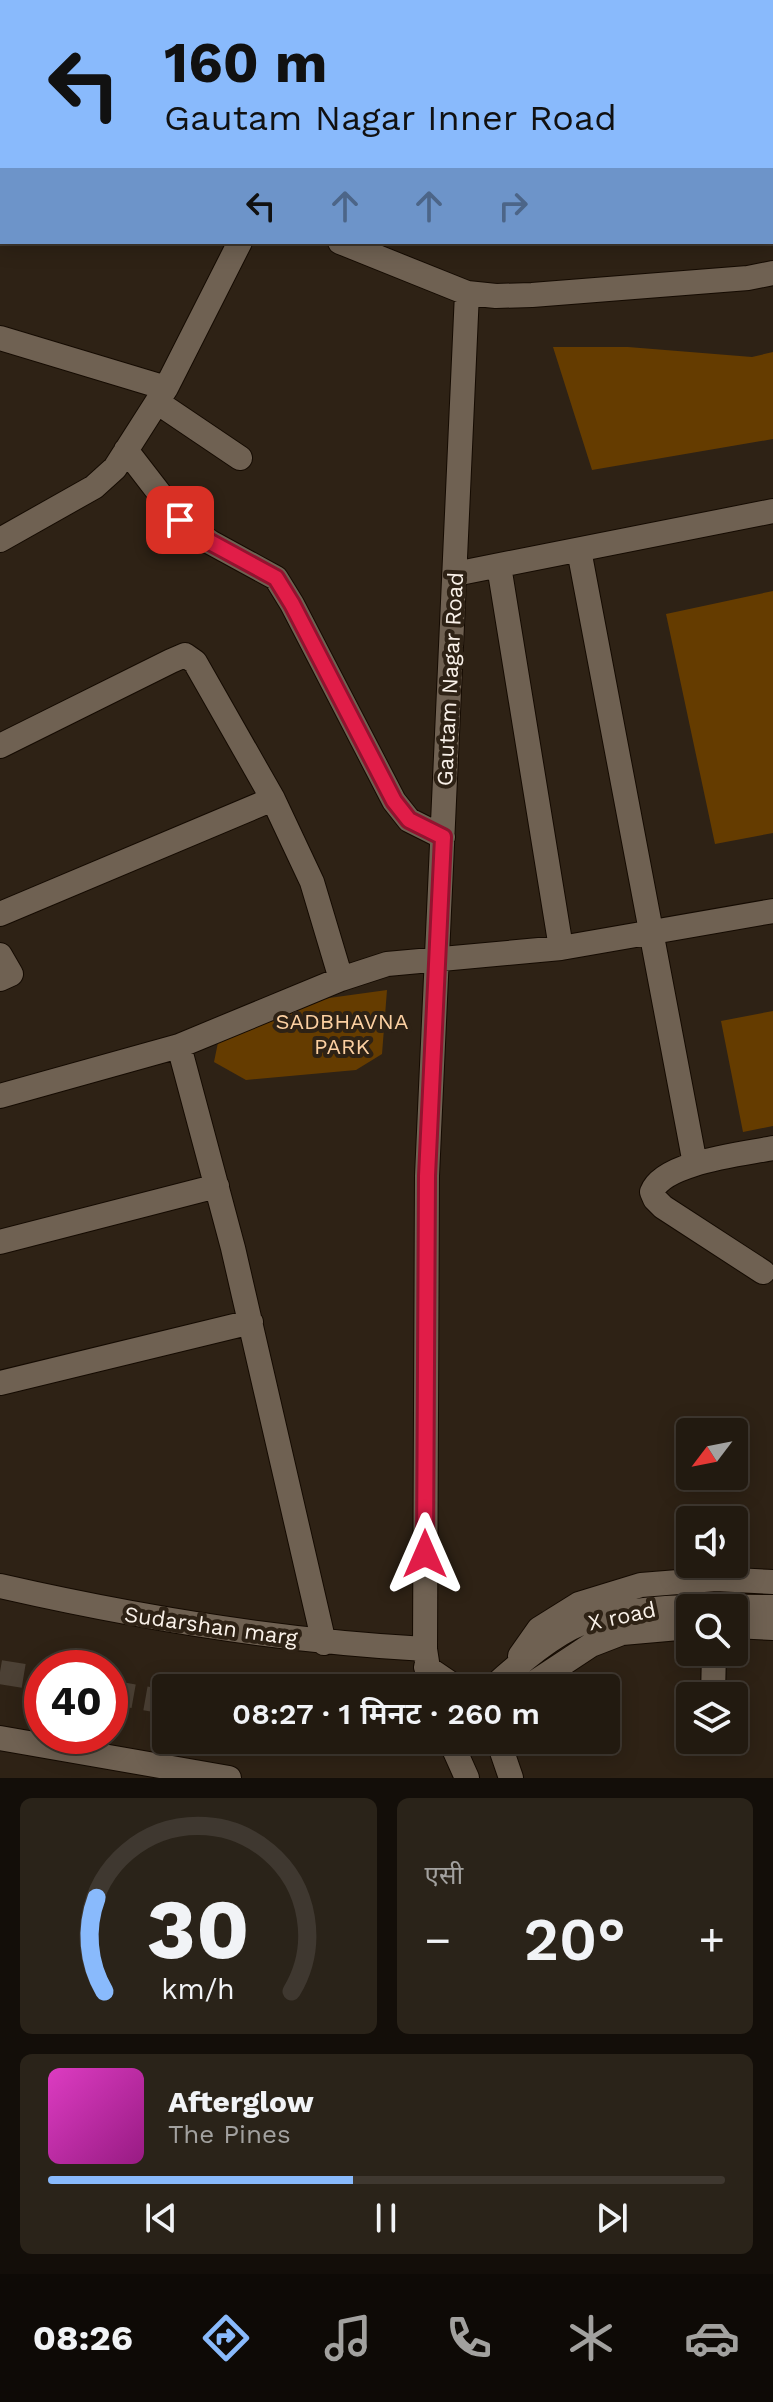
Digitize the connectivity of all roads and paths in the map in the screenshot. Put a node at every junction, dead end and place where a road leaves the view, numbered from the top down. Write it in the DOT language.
graph roads {
  1 [pos="239,244"];
  2 [pos="345,244"];
  3 [pos="773,273"];
  4 [pos="467,293"];
  5 [pos="0,338"];
  6 [pos="161,395"];
  7 [pos="126,450"];
  8 [pos="240,458"];
  9 [pos="773,511"];
  10 [pos="0,540"];
  11 [pos="579,550"];
  12 [pos="499,566"];
  13 [pos="455,574"];
  14 [pos="0,746"];
  15 [pos="273,799"];
  16 [pos="443,837"];
  17 [pos="773,911"];
  18 [pos="0,914"];
  19 [pos="651,931"];
  20 [pos="561,948"];
  21 [pos="0,955"];
  22 [pos="437,958"];
  23 [pos="0,979"];
  24 [pos="341,979"];
  25 [pos="179,1046"];
  26 [pos="0,1096"];
  27 [pos="773,1148"];
  28 [pos="695,1164"];
  29 [pos="217,1186"];
  30 [pos="0,1242"];
  31 [pos="763,1272"];
  32 [pos="251,1322"];
  33 [pos="0,1383"];
  34 [pos="773,1582"];
  35 [pos="0,1586"];
  36 [pos="773,1607"];
  37 [pos="748,1627"];
  38 [pos="676,1628"];
  39 [pos="773,1628"];
  40 [pos="324,1643"];
  41 [pos="427,1668"];
  42 [pos="514,1674"];
  43 [pos="517,1674"];
  44 [pos="528,1674"];
  45 [pos="0,1738"];
  46 [pos="456,1754"];
  47 [pos="503,1754"];
  48 [pos="229,1778"];
  49 [pos="467,1778"];
  50 [pos="511,1778"];
  1 -- 6 [label="street"];
  2 -- 4 [label="street"];
  3 -- 4 [label="street"];
  4 -- 13 [label="street, Gautam Nagar Road"];
  5 -- 6 [label="street"];
  6 -- 7 [label="street"];
  6 -- 8 [label="street"];
  7 -- 10 [label="street"];
  7 -- 16 [label="street"];
  9 -- 11 [label="street"];
  11 -- 12 [label="street"];
  11 -- 19 [label="street"];
  12 -- 13 [label="street"];
  12 -- 20 [label="street"];
  13 -- 16 [label="street, Gautam Nagar Road"];
  14 -- 15 [label="street"];
  15 -- 18 [label="street"];
  15 -- 24 [label="street"];
  16 -- 22 [label="street, Gautam Nagar Road"];
  17 -- 19 [label="street"];
  19 -- 20 [label="street"];
  19 -- 28 [label="street"];
  20 -- 22 [label="street"];
  21 -- 23 [label="street"];
  22 -- 24 [label="street"];
  22 -- 41 [label="street, Gautam Nagar Road"];
  24 -- 25 [label="street"];
  25 -- 26 [label="street"];
  25 -- 29 [label="street"];
  27 -- 28 [label="street"];
  28 -- 31 [label="street"];
  29 -- 30 [label="street"];
  29 -- 32 [label="street"];
  32 -- 33 [label="street"];
  32 -- 40 [label="street"];
  34 -- 42 [label="street"];
  35 -- 40 [label="street, Sudarshan marg"];
  36 -- 43 [label="street, X road"];
  37 -- 39 [label="street"];
  38 -- 44 [label="street"];
  40 -- 41 [label="street, Sudarshan marg"];
  45 -- 48 [label="street"];
  46 -- 49 [label="street"];
  47 -- 50 [label="street"];
}
